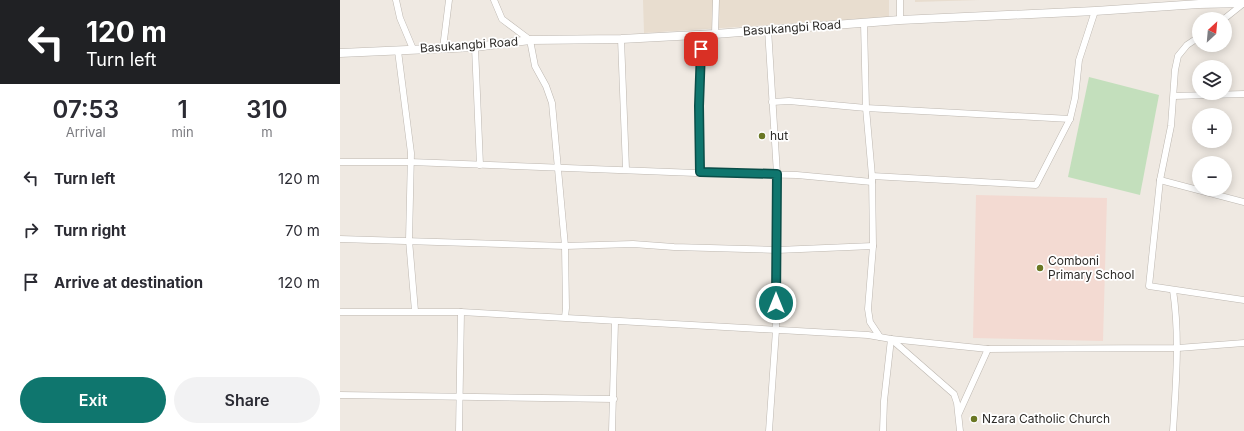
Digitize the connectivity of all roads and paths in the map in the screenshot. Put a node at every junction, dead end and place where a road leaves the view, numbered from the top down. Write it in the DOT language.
graph roads {
  1 [pos="396,0"];
  2 [pos="448,0"];
  3 [pos="494,0"];
  4 [pos="716,0"];
  5 [pos="900,0"];
  6 [pos="1244,3"];
  7 [pos="1095,11"];
  8 [pos="1232,13"];
  9 [pos="900,20"];
  10 [pos="864,23"];
  11 [pos="768,29"];
  12 [pos="701,34"];
  13 [pos="715,34"];
  14 [pos="622,39"];
  15 [pos="530,40"];
  16 [pos="1192,42"];
  17 [pos="475,47"];
  18 [pos="443,48"];
  19 [pos="413,49"];
  20 [pos="398,51"];
  21 [pos="340,53"];
  22 [pos="1244,94"];
  23 [pos="1174,96"];
  24 [pos="772,102"];
  25 [pos="866,108"];
  26 [pos="1070,119"];
  27 [pos="340,162"];
  28 [pos="410,162"];
  29 [pos="480,165"];
  30 [pos="558,168"];
  31 [pos="626,169"];
  32 [pos="700,172"];
  33 [pos="777,174"];
  34 [pos="872,179"];
  35 [pos="1160,180"];
  36 [pos="1244,202"];
  37 [pos="340,239"];
  38 [pos="409,240"];
  39 [pos="565,246"];
  40 [pos="873,246"];
  41 [pos="777,250"];
  42 [pos="1173,290"];
  43 [pos="1244,300"];
  44 [pos="415,311"];
  45 [pos="340,312"];
  46 [pos="461,312"];
  47 [pos="565,317"];
  48 [pos="615,322"];
  49 [pos="776,330"];
  50 [pos="880,337"];
  51 [pos="891,339"];
  52 [pos="1244,344"];
  53 [pos="1178,348"];
  54 [pos="988,349"];
  55 [pos="340,395"];
  56 [pos="459,398"];
  57 [pos="614,399"];
  58 [pos="958,415"];
  59 [pos="459,431"];
  60 [pos="612,431"];
  61 [pos="769,431"];
  62 [pos="883,431"];
  63 [pos="960,431"];
  64 [pos="1173,431"];
  1 -- 19 [label="street"];
  2 -- 18 [label="street"];
  3 -- 15 [label="street"];
  4 -- 13 [label="street"];
  5 -- 9 [label="street"];
  6 -- 7 [label="street, Basukangbi Road"];
  6 -- 8 [label="street"];
  7 -- 9 [label="street, Basukangbi Road"];
  7 -- 26 [label="street"];
  9 -- 10 [label="street, Basukangbi Road"];
  10 -- 11 [label="street, Basukangbi Road"];
  10 -- 25 [label="street"];
  11 -- 13 [label="street, Basukangbi Road"];
  11 -- 24 [label="street"];
  12 -- 13 [label="street, Basukangbi Road"];
  12 -- 14 [label="street, Basukangbi Road"];
  12 -- 32 [label="street"];
  14 -- 15 [label="street, Basukangbi Road"];
  14 -- 31 [label="street"];
  15 -- 17 [label="street, Basukangbi Road"];
  15 -- 30 [label="street"];
  16 -- 23 [label="street"];
  17 -- 18 [label="street, Basukangbi Road"];
  17 -- 29 [label="street"];
  18 -- 19 [label="street, Basukangbi Road"];
  19 -- 20 [label="street, Basukangbi Road"];
  20 -- 21 [label="street, Basukangbi Road"];
  20 -- 28 [label="street"];
  22 -- 23 [label="street"];
  23 -- 35 [label="street"];
  24 -- 25 [label="street"];
  24 -- 33 [label="street"];
  25 -- 26 [label="street"];
  25 -- 34 [label="street"];
  26 -- 34 [label="street"];
  27 -- 28 [label="street"];
  28 -- 29 [label="street"];
  28 -- 38 [label="street"];
  29 -- 30 [label="street"];
  30 -- 31 [label="street"];
  30 -- 39 [label="street"];
  31 -- 32 [label="street"];
  32 -- 33 [label="street"];
  33 -- 34 [label="street"];
  33 -- 41 [label="street"];
  34 -- 40 [label="street"];
  35 -- 36 [label="street"];
  35 -- 42 [label="street"];
  37 -- 38 [label="street"];
  38 -- 39 [label="street"];
  38 -- 44 [label="street"];
  39 -- 41 [label="street"];
  39 -- 47 [label="street"];
  40 -- 41 [label="street"];
  40 -- 50 [label="street"];
  41 -- 49 [label="street"];
  42 -- 43 [label="street"];
  42 -- 53 [label="street"];
  44 -- 45 [label="street"];
  44 -- 46 [label="street"];
  46 -- 47 [label="street"];
  46 -- 56 [label="street"];
  47 -- 48 [label="street"];
  48 -- 49 [label="street"];
  48 -- 57 [label="street"];
  49 -- 50 [label="street"];
  49 -- 61 [label="street"];
  50 -- 51 [label="street"];
  51 -- 54 [label="street"];
  51 -- 58 [label="street"];
  51 -- 62 [label="street"];
  52 -- 53 [label="street"];
  53 -- 54 [label="street"];
  53 -- 64 [label="street"];
  54 -- 58 [label="street"];
  55 -- 56 [label="street"];
  56 -- 57 [label="street"];
  56 -- 59 [label="street"];
  57 -- 60 [label="street"];
  58 -- 63 [label="street"];
}
